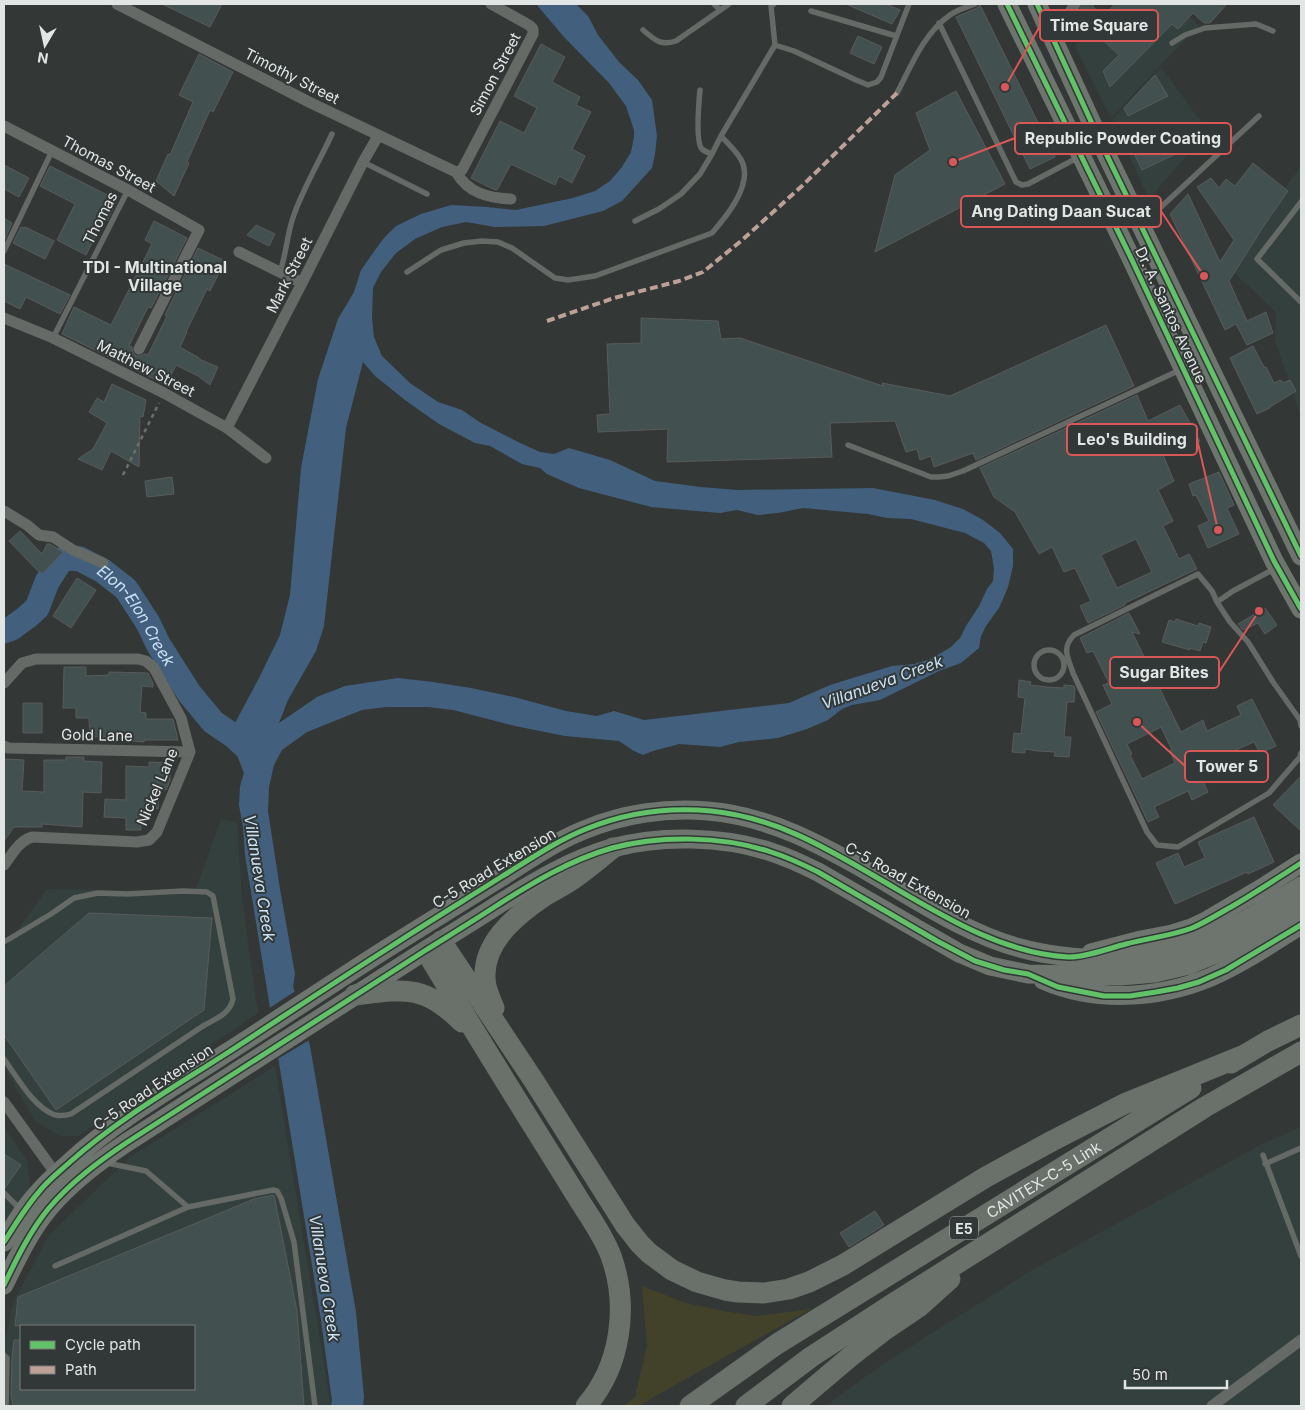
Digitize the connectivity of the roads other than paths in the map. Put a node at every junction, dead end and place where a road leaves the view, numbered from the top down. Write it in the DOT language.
graph roads {
  1 [pos="117,4"];
  2 [pos="491,4"];
  3 [pos="714,4"];
  4 [pos="730,4"];
  5 [pos="771,4"];
  6 [pos="909,4"];
  7 [pos="975,4"];
  8 [pos="1007,4"];
  9 [pos="1036,4"];
  10 [pos="1075,4"];
  11 [pos="720,10"];
  12 [pos="811,11"];
  13 [pos="939,23"];
  14 [pos="643,30"];
  15 [pos="1273,30"];
  16 [pos="896,36"];
  17 [pos="1053,39"];
  18 [pos="1172,43"];
  19 [pos="775,45"];
  20 [pos="700,90"];
  21 [pos="897,93"];
  22 [pos="1259,116"];
  23 [pos="4,126"];
  24 [pos="332,134"];
  25 [pos="378,136"];
  26 [pos="721,136"];
  27 [pos="52,151"];
  28 [pos="712,154"];
  29 [pos="1081,156"];
  30 [pos="363,162"];
  31 [pos="1114,168"];
  32 [pos="456,172"];
  33 [pos="1091,176"];
  34 [pos="128,190"];
  35 [pos="426,194"];
  36 [pos="511,199"];
  37 [pos="1301,202"];
  38 [pos="635,222"];
  39 [pos="1140,222"];
  40 [pos="4,250"];
  41 [pos="239,252"];
  42 [pos="280,272"];
  43 [pos="407,272"];
  44 [pos="302,283"];
  45 [pos="1301,302"];
  46 [pos="4,318"];
  47 [pos="53,338"];
  48 [pos="139,349"];
  49 [pos="1203,350"];
  50 [pos="1180,365"];
  51 [pos="226,428"];
  52 [pos="848,445"];
  53 [pos="266,458"];
  54 [pos="4,511"];
  55 [pos="1301,556"];
  56 [pos="103,563"];
  57 [pos="1277,567"];
  58 [pos="1217,602"];
  59 [pos="1301,609"];
  60 [pos="1064,655"];
  61 [pos="1062,673"];
  62 [pos="1073,673"];
  63 [pos="4,683"];
  64 [pos="1301,720"];
  65 [pos="4,746"];
  66 [pos="190,752"];
  67 [pos="1301,753"];
  68 [pos="613,848"];
  69 [pos="1301,863"];
  70 [pos="6,869"];
  71 [pos="1301,886"];
  72 [pos="1301,906"];
  73 [pos="1301,925"];
  74 [pos="4,942"];
  75 [pos="433,946"];
  76 [pos="1073,957"];
  77 [pos="1153,965"];
  78 [pos="1028,974"];
  79 [pos="355,995"];
  80 [pos="1301,1025"];
  81 [pos="478,1039"];
  82 [pos="508,1043"];
  83 [pos="1301,1052"];
  84 [pos="1242,1056"];
  85 [pos="4,1059"];
  86 [pos="5,1108"];
  87 [pos="1301,1148"];
  88 [pos="1262,1155"];
  89 [pos="100,1161"];
  90 [pos="1266,1164"];
  91 [pos="56,1174"];
  92 [pos="4,1193"];
  93 [pos="188,1207"];
  94 [pos="23,1211"];
  95 [pos="4,1242"];
  96 [pos="991,1242"];
  97 [pos="1301,1256"];
  98 [pos="55,1266"];
  99 [pos="4,1285"];
  100 [pos="1301,1340"];
  101 [pos="4,1355"];
  102 [pos="6,1406"];
  103 [pos="315,1406"];
  104 [pos="586,1406"];
  105 [pos="690,1406"];
  106 [pos="746,1406"];
  107 [pos="792,1406"];
  108 [pos="1212,1406"];
  1 -- 25 [label="street, Timothy Street"];
  2 -- 32 [label="street, Simon Street"];
  3 -- 11 [label="lane"];
  4 -- 11 [label="lane"];
  5 -- 19 [label="lane"];
  6 -- 16 [label="lane"];
  7 -- 13 [label="lane"];
  8 -- 29 [label="main road, Dr. A. Santos Avenue"];
  9 -- 17 [label="main road, Dr. A. Santos Avenue"];
  10 -- 17 [label="street"];
  11 -- 14 [label="lane"];
  12 -- 16 [label="lane"];
  13 -- 21 [label="lane"];
  13 -- 29 [label="lane"];
  15 -- 18 [label="lane"];
  16 -- 19 [label="lane"];
  17 -- 31 [label="main road, Dr. A. Santos Avenue"];
  19 -- 26 [label="lane"];
  20 -- 28 [label="lane"];
  22 -- 39 [label="lane"];
  23 -- 27 [label="street, Thomas Street"];
  24 -- 42 [label="lane"];
  25 -- 30 [label="street, Mark Street"];
  25 -- 32 [label="street, Timothy Street"];
  26 -- 28 [label="lane"];
  26 -- 43 [label="lane"];
  27 -- 34 [label="street, Thomas Street"];
  27 -- 40 [label="lane"];
  28 -- 38 [label="lane"];
  29 -- 33 [label="main road, Dr. A. Santos Avenue"];
  30 -- 35 [label="lane"];
  30 -- 44 [label="street, Mark Street"];
  31 -- 33 [label="main road"];
  31 -- 39 [label="main road, Dr. A. Santos Avenue"];
  32 -- 36 [label="street"];
  33 -- 50 [label="main road, Dr. A. Santos Avenue"];
  34 -- 47 [label="lane, Thomas"];
  34 -- 48 [label="street, Thomas Street"];
  37 -- 45 [label="lane"];
  39 -- 49 [label="main road, Dr. A. Santos Avenue"];
  41 -- 42 [label="street"];
  42 -- 44 [label="street"];
  44 -- 51 [label="street, Mark Street"];
  46 -- 47 [label="street, Matthew Street"];
  47 -- 51 [label="street, Matthew Street"];
  49 -- 50 [label="main road"];
  49 -- 55 [label="main road, Dr. A. Santos Avenue"];
  50 -- 52 [label="lane"];
  50 -- 57 [label="main road, Dr. A. Santos Avenue"];
  51 -- 53 [label="street, Matthew Street"];
  54 -- 56 [label="street"];
  57 -- 58 [label="lane"];
  57 -- 59 [label="main road, Dr. A. Santos Avenue"];
  58 -- 60 [label="lane"];
  58 -- 64 [label="lane"];
  60 -- 61 [label="lane"];
  60 -- 61 [label="lane"];
  60 -- 62 [label="lane"];
  61 -- 62 [label="lane"];
  62 -- 67 [label="lane"];
  63 -- 66 [label="street, Nickel Lane"];
  65 -- 66 [label="street, Gold Lane"];
  66 -- 70 [label="street, Nickel Lane"];
  68 -- 75 [label="main road, C-5 Road Extension"];
  68 -- 78 [label="main road, C-5 Road Extension"];
  68 -- 82 [label="highway"];
  69 -- 76 [label="main road"];
  71 -- 77 [label="main road, C-5 Road Extension"];
  72 -- 77 [label="main road, C-5 Road Extension"];
  73 -- 78 [label="main road"];
  74 -- 85 [label="lane"];
  75 -- 79 [label="main road, C-5 Road Extension"];
  75 -- 81 [label="highway"];
  75 -- 82 [label="highway"];
  76 -- 77 [label="main road, C-5 Road Extension"];
  76 -- 91 [label="main road, C-5 Road Extension"];
  77 -- 78 [label="main road, C-5 Road Extension"];
  79 -- 81 [label="highway"];
  79 -- 89 [label="main road, C-5 Road Extension"];
  80 -- 84 [label="highway, CAVITEX–C-5 Link / E5"];
  81 -- 104 [label="highway"];
  82 -- 84 [label="highway"];
  83 -- 96 [label="highway, CAVITEX–C-5 Link / E5"];
  84 -- 105 [label="highway, CAVITEX–C-5 Link / E5"];
  86 -- 91 [label="street"];
  87 -- 90 [label="lane"];
  88 -- 90 [label="lane"];
  89 -- 93 [label="lane"];
  89 -- 99 [label="main road, C-5 Road Extension"];
  90 -- 97 [label="lane"];
  91 -- 94 [label="main road, C-5 Road Extension"];
  92 -- 94 [label="lane"];
  93 -- 98 [label="lane"];
  93 -- 103 [label="lane"];
  94 -- 95 [label="main road, C-5 Road Extension"];
  96 -- 106 [label="highway, CAVITEX–C-5 Link / E5"];
  96 -- 107 [label="highway"];
  100 -- 108 [label="street"];
  101 -- 102 [label="lane"];
}
